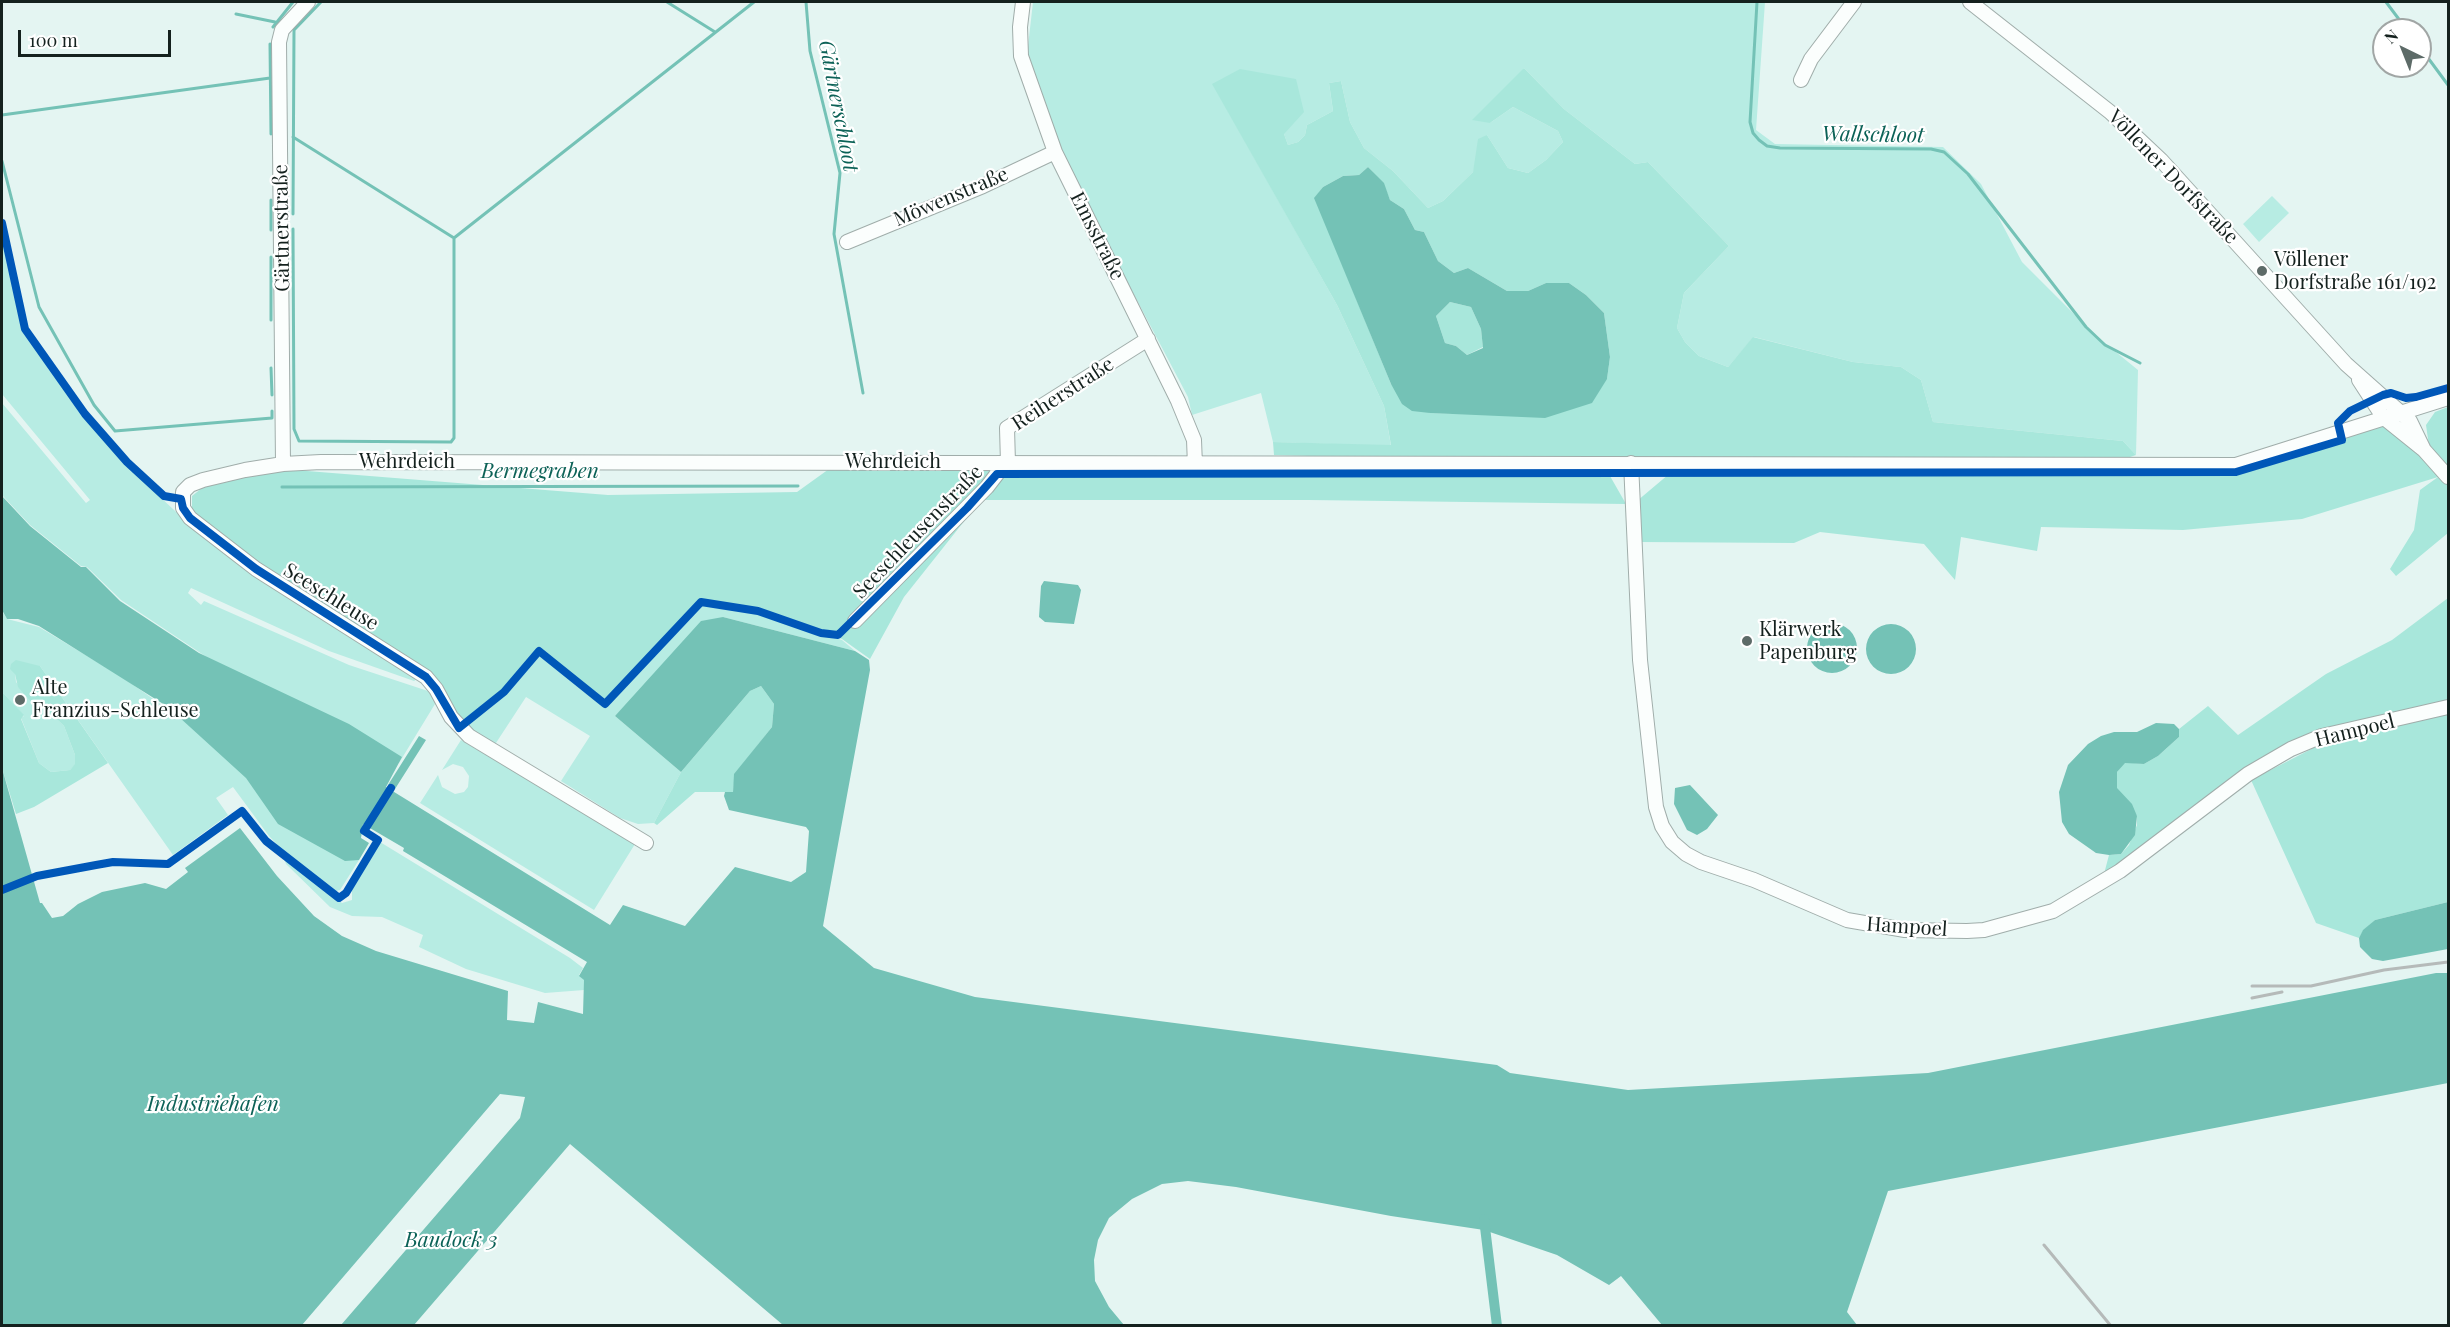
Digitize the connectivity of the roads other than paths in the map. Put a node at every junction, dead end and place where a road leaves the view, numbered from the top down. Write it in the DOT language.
graph roads {
  1 [pos="308,2"];
  2 [pos="1023,2"];
  3 [pos="1854,2"];
  4 [pos="1970,2"];
  5 [pos="1801,80"];
  6 [pos="1055,152"];
  7 [pos="847,242"];
  8 [pos="1148,339"];
  9 [pos="2356,373"];
  10 [pos="2448,398"];
  11 [pos="2400,412"];
  12 [pos="2383,417"];
  13 [pos="2424,450"];
  14 [pos="1003,463"];
  15 [pos="283,464"];
  16 [pos="1630,464"];
  17 [pos="1195,465"];
  18 [pos="2448,477"];
  19 [pos="181,499"];
  20 [pos="855,621"];
  21 [pos="2448,707"];
  22 [pos="646,843"];
  1 -- 15 [label="street, Gärtnerstraße"];
  2 -- 6 [label="street, Emsstraße"];
  3 -- 5 [label="street"];
  4 -- 9 [label="street, Völlener Dorfstraße"];
  6 -- 7 [label="street, Möwenstraße"];
  6 -- 8 [label="street, Emsstraße"];
  8 -- 14 [label="street, Reiherstraße"];
  8 -- 17 [label="street, Emsstraße"];
  9 -- 11 [label="street, Völlener Dorfstraße"];
  9 -- 12 [label="street, Völlener Dorfstraße"];
  10 -- 11 [label="street, Wehrdeich"];
  11 -- 12 [label="street, Wehrdeich"];
  11 -- 13 [label="street"];
  12 -- 13 [label="street"];
  12 -- 16 [label="street, Wehrdeich"];
  13 -- 18 [label="street"];
  14 -- 15 [label="street, Wehrdeich"];
  14 -- 17 [label="street, Wehrdeich"];
  14 -- 20 [label="street, Seeschleusenstraße"];
  15 -- 19 [label="street, Wehrdeich"];
  16 -- 17 [label="street, Wehrdeich"];
  16 -- 21 [label="street, Hampoel"];
  19 -- 22 [label="street, Seeschleuse"];
}
